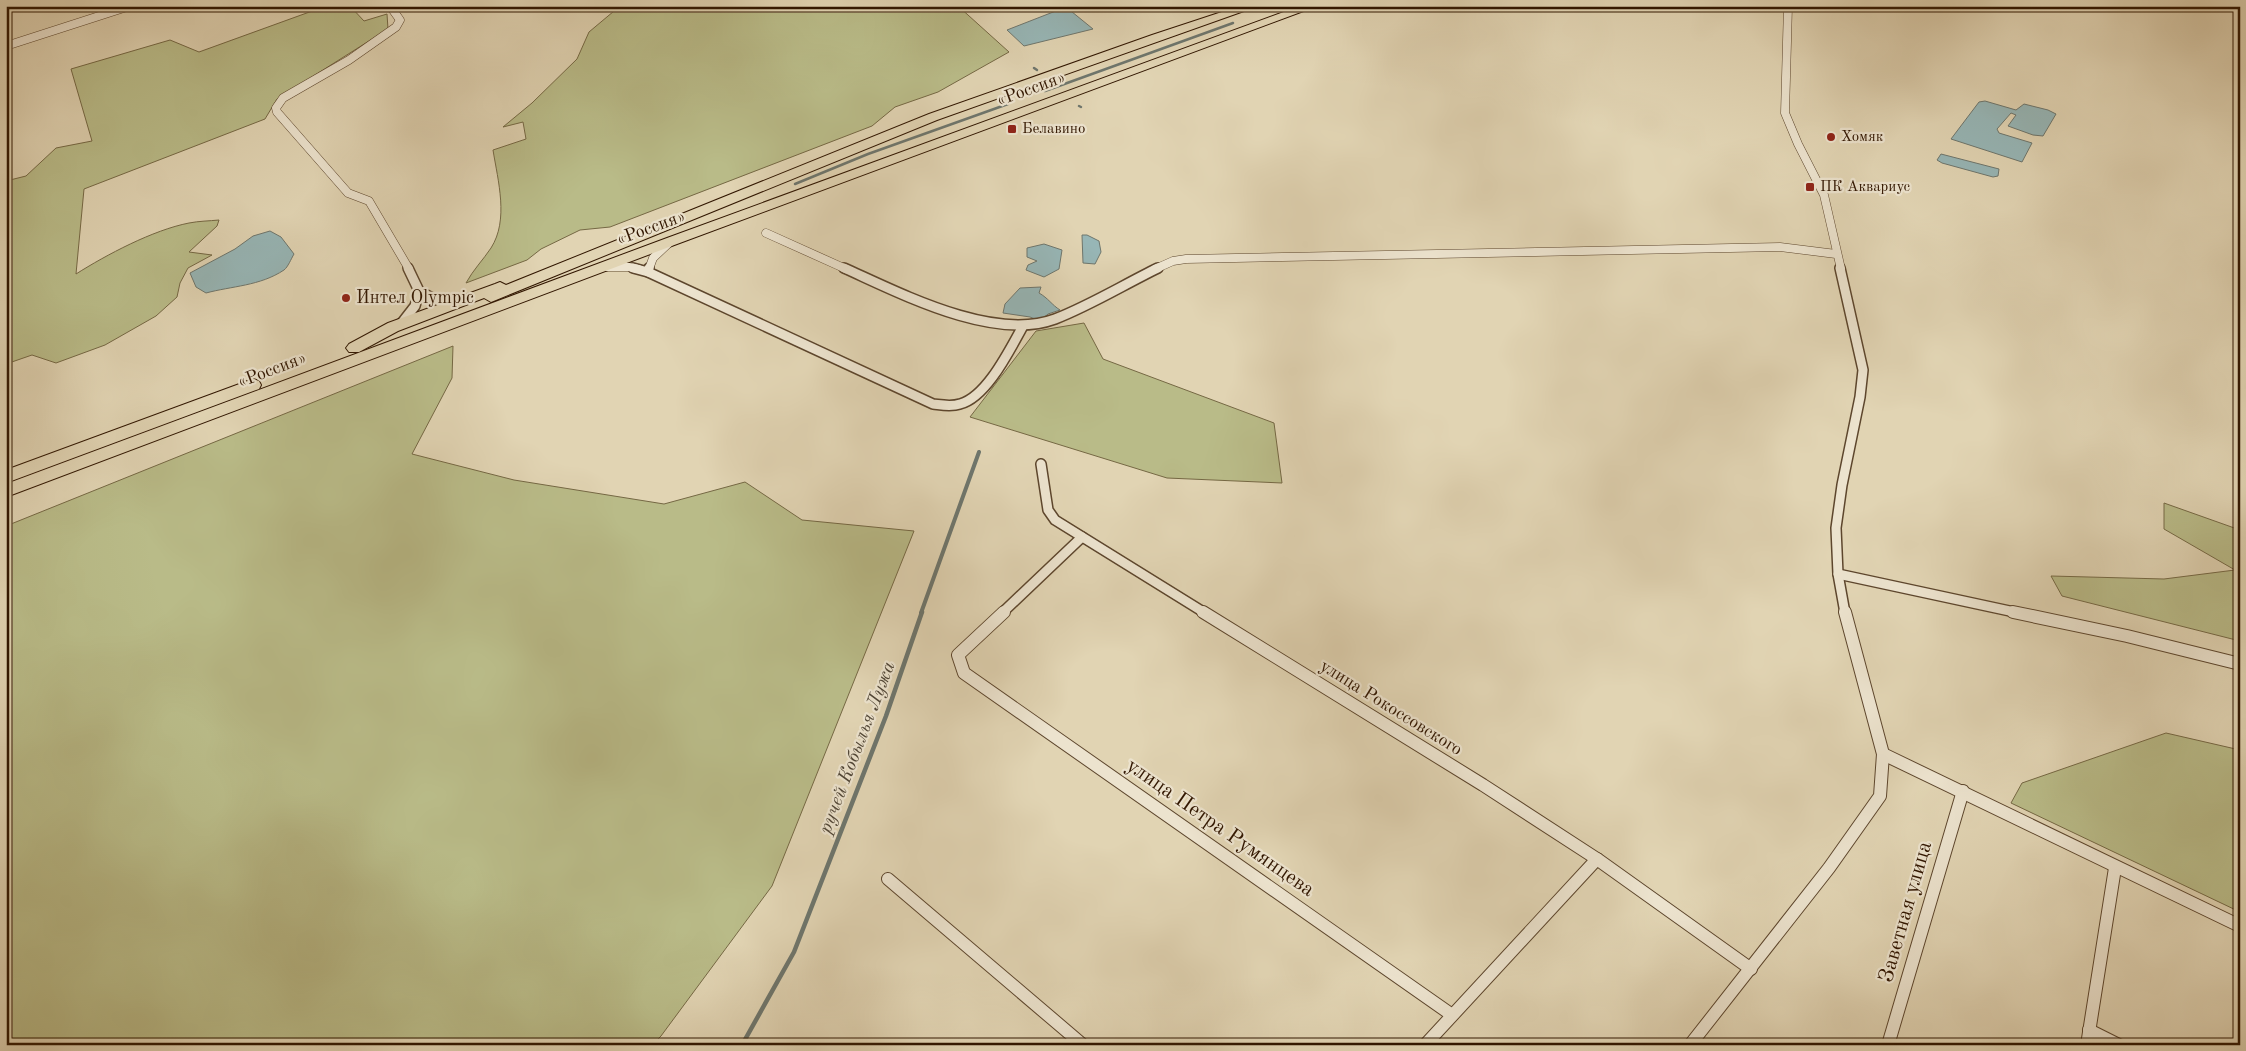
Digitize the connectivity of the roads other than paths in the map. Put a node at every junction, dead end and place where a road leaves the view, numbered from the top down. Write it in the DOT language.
graph roads {
  1 [pos="130,6"];
  2 [pos="390,6"];
  3 [pos="1252,6"];
  4 [pos="1311,6"];
  5 [pos="1788,6"];
  6 [pos="6,46"];
  7 [pos="1043,77"];
  8 [pos="989,96"];
  9 [pos="1062,99"];
  10 [pos="1017,116"];
  11 [pos="669,225"];
  12 [pos="766,233"];
  13 [pos="672,241"];
  14 [pos="1836,254"];
  15 [pos="603,267"];
  16 [pos="648,272"];
  17 [pos="419,291"];
  18 [pos="457,303"];
  19 [pos="401,324"];
  20 [pos="1023,326"];
  21 [pos="354,348"];
  22 [pos="1041,464"];
  23 [pos="6,477"];
  24 [pos="6,491"];
  25 [pos="1082,537"];
  26 [pos="1838,574"];
  27 [pos="2240,664"];
  28 [pos="1883,754"];
  29 [pos="1963,791"];
  30 [pos="1597,859"];
  31 [pos="2115,868"];
  32 [pos="888,879"];
  33 [pos="2240,926"];
  34 [pos="1750,969"];
  35 [pos="1452,1015"];
  36 [pos="2088,1030"];
  37 [pos="1083,1045"];
  38 [pos="1425,1045"];
  39 [pos="1690,1045"];
  40 [pos="1888,1045"];
  41 [pos="2087,1045"];
  42 [pos="2119,1045"];
  1 -- 6 [label="street"];
  2 -- 17 [label="street"];
  3 -- 7 [label="highway, «Россия»"];
  4 -- 9 [label="highway, «Россия»"];
  5 -- 14 [label="street"];
  7 -- 8 [label="highway, «Россия»"];
  7 -- 9 [label="highway"];
  8 -- 10 [label="highway"];
  8 -- 11 [label="highway, «Россия»"];
  9 -- 10 [label="highway, «Россия»"];
  10 -- 13 [label="highway, «Россия»"];
  11 -- 18 [label="highway"];
  11 -- 21 [label="highway, «Россия»"];
  12 -- 20 [label="street"];
  13 -- 15 [label="highway, «Россия»"];
  13 -- 16 [label="street"];
  14 -- 20 [label="street"];
  14 -- 26 [label="street"];
  15 -- 16 [label="street"];
  15 -- 24 [label="highway, «Россия»"];
  16 -- 20 [label="street"];
  17 -- 18 [label="street"];
  17 -- 19 [label="street"];
  18 -- 19 [label="highway"];
  19 -- 21 [label="highway"];
  21 -- 23 [label="highway, «Россия»"];
  22 -- 25 [label="street, улица Рокоссовского"];
  25 -- 30 [label="street, улица Рокоссовского"];
  25 -- 35 [label="street, улица Петра Румянцева"];
  26 -- 27 [label="street"];
  26 -- 28 [label="street"];
  28 -- 29 [label="street"];
  28 -- 34 [label="street"];
  29 -- 31 [label="street"];
  29 -- 40 [label="street, Заветная улица"];
  30 -- 34 [label="street, улица Рокоссовского"];
  30 -- 35 [label="street"];
  31 -- 33 [label="street"];
  31 -- 36 [label="street"];
  32 -- 37 [label="street"];
  34 -- 39 [label="street"];
  35 -- 38 [label="street"];
  36 -- 41 [label="street"];
  36 -- 42 [label="street"];
}
